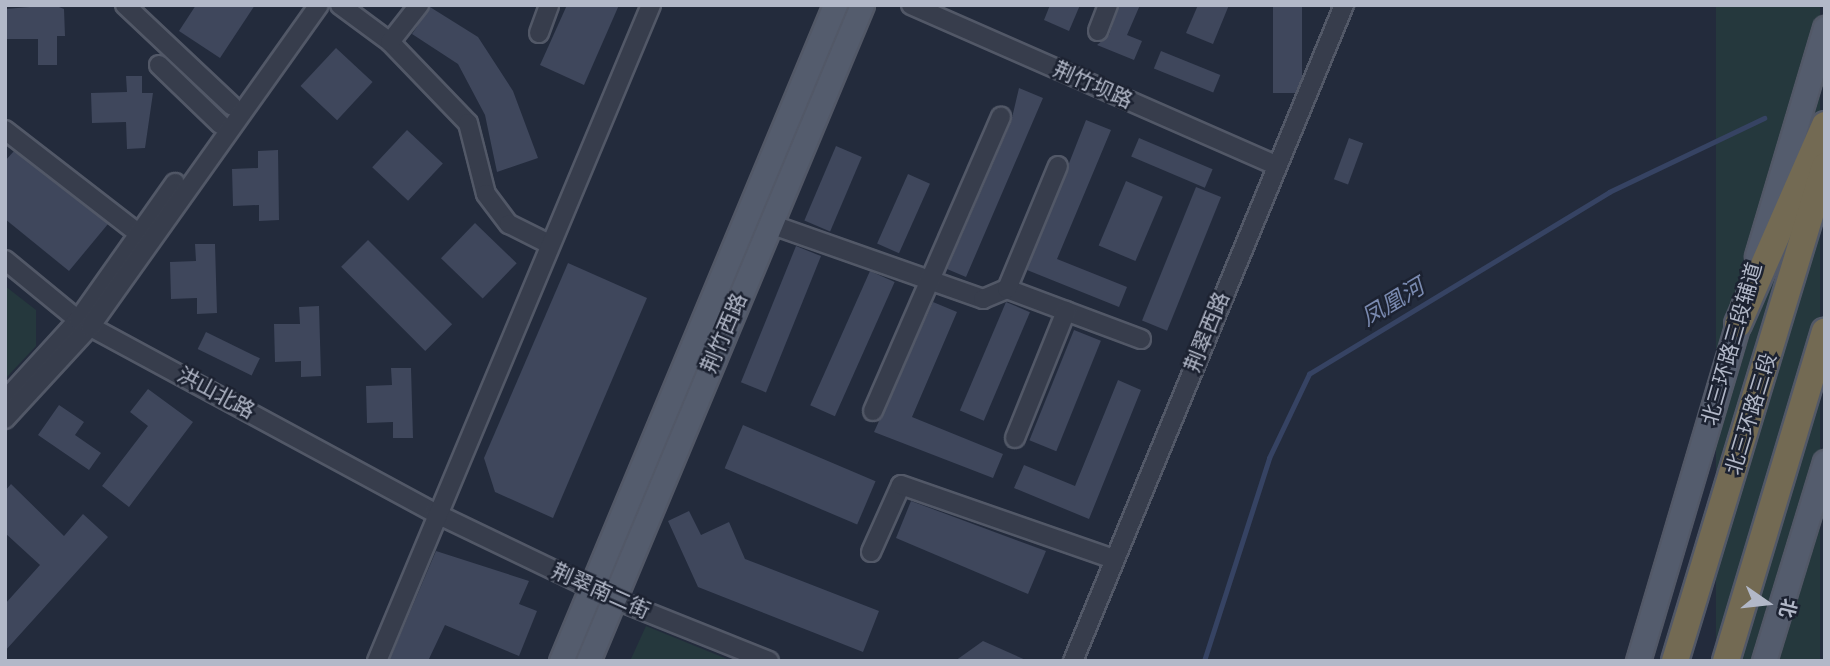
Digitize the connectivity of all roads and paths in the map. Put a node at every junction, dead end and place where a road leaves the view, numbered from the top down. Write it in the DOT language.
graph roads {
  1 [pos="125,5"];
  2 [pos="306,5"];
  3 [pos="319,5"];
  4 [pos="340,5"];
  5 [pos="419,5"];
  6 [pos="549,5"];
  7 [pos="651,5"];
  8 [pos="835,5"];
  9 [pos="862,5"];
  10 [pos="911,5"];
  11 [pos="1108,5"];
  12 [pos="1344,5"];
  13 [pos="1825,28"];
  14 [pos="1098,31"];
  15 [pos="539,33"];
  16 [pos="390,42"];
  17 [pos="159,65"];
  18 [pos="232,106"];
  19 [pos="1001,117"];
  20 [pos="220,124"];
  21 [pos="1825,125"];
  22 [pos="5,130"];
  23 [pos="1275,165"];
  24 [pos="1058,166"];
  25 [pos="1825,166"];
  26 [pos="770,224"];
  27 [pos="138,233"];
  28 [pos="549,244"];
  29 [pos="5,260"];
  30 [pos="931,282"];
  31 [pos="1007,289"];
  32 [pos="1066,312"];
  33 [pos="84,324"];
  34 [pos="1738,324"];
  35 [pos="1825,332"];
  36 [pos="1140,339"];
  37 [pos="5,400"];
  38 [pos="873,411"];
  39 [pos="5,419"];
  40 [pos="1015,438"];
  41 [pos="1825,462"];
  42 [pos="435,513"];
  43 [pos="871,552"];
  44 [pos="1114,559"];
  45 [pos="592,588"];
  46 [pos="614,599"];
  47 [pos="377,661"];
  48 [pos="561,661"];
  49 [pos="588,661"];
  50 [pos="769,661"];
  51 [pos="1073,661"];
  52 [pos="1638,661"];
  53 [pos="1675,661"];
  54 [pos="1726,661"];
  55 [pos="1764,661"];
  1 -- 18 [label="street"];
  2 -- 18 [label="street"];
  3 -- 33 [label="street"];
  4 -- 16 [label="street"];
  5 -- 16 [label="street"];
  6 -- 15 [label="street"];
  7 -- 28 [label="street"];
  8 -- 45 [label="main road, 荆竹西路"];
  9 -- 26 [label="main road, 荆竹西路"];
  10 -- 23 [label="street, 荆竹坝路"];
  11 -- 14 [label="street"];
  12 -- 23 [label="street, 荆翠西路"];
  13 -- 34 [label="main road, 北三环路三段辅道"];
  16 -- 28 [label="street"];
  17 -- 20 [label="street"];
  18 -- 20 [label="street"];
  19 -- 30 [label="street"];
  20 -- 27 [label="street"];
  21 -- 34 [label="highway"];
  22 -- 27 [label="street"];
  23 -- 44 [label="street, 荆翠西路"];
  24 -- 31 [label="street"];
  25 -- 53 [label="highway, 北三环路三段"];
  26 -- 30 [label="street"];
  26 -- 46 [label="main road, 荆竹西路"];
  27 -- 33 [label="street"];
  28 -- 42 [label="street"];
  29 -- 33 [label="street, 洪山北路"];
  30 -- 31 [label="street"];
  30 -- 38 [label="street"];
  31 -- 32 [label="street"];
  32 -- 36 [label="street"];
  32 -- 40 [label="street"];
  33 -- 37 [label="street"];
  33 -- 39 [label="street"];
  33 -- 42 [label="street, 洪山北路"];
  34 -- 52 [label="main road, 北三环路三段辅道"];
  35 -- 54 [label="highway"];
  41 -- 55 [label="main road"];
  42 -- 45 [label="street, 荆翠南二街"];
  42 -- 47 [label="street"];
  43 -- 44 [label="street"];
  44 -- 51 [label="street, 荆翠西路"];
  45 -- 46 [label="street, 荆翠南二街"];
  45 -- 48 [label="main road, 荆竹西路"];
  46 -- 49 [label="main road, 荆竹西路"];
  46 -- 50 [label="street, 荆翠南二街"];
}
